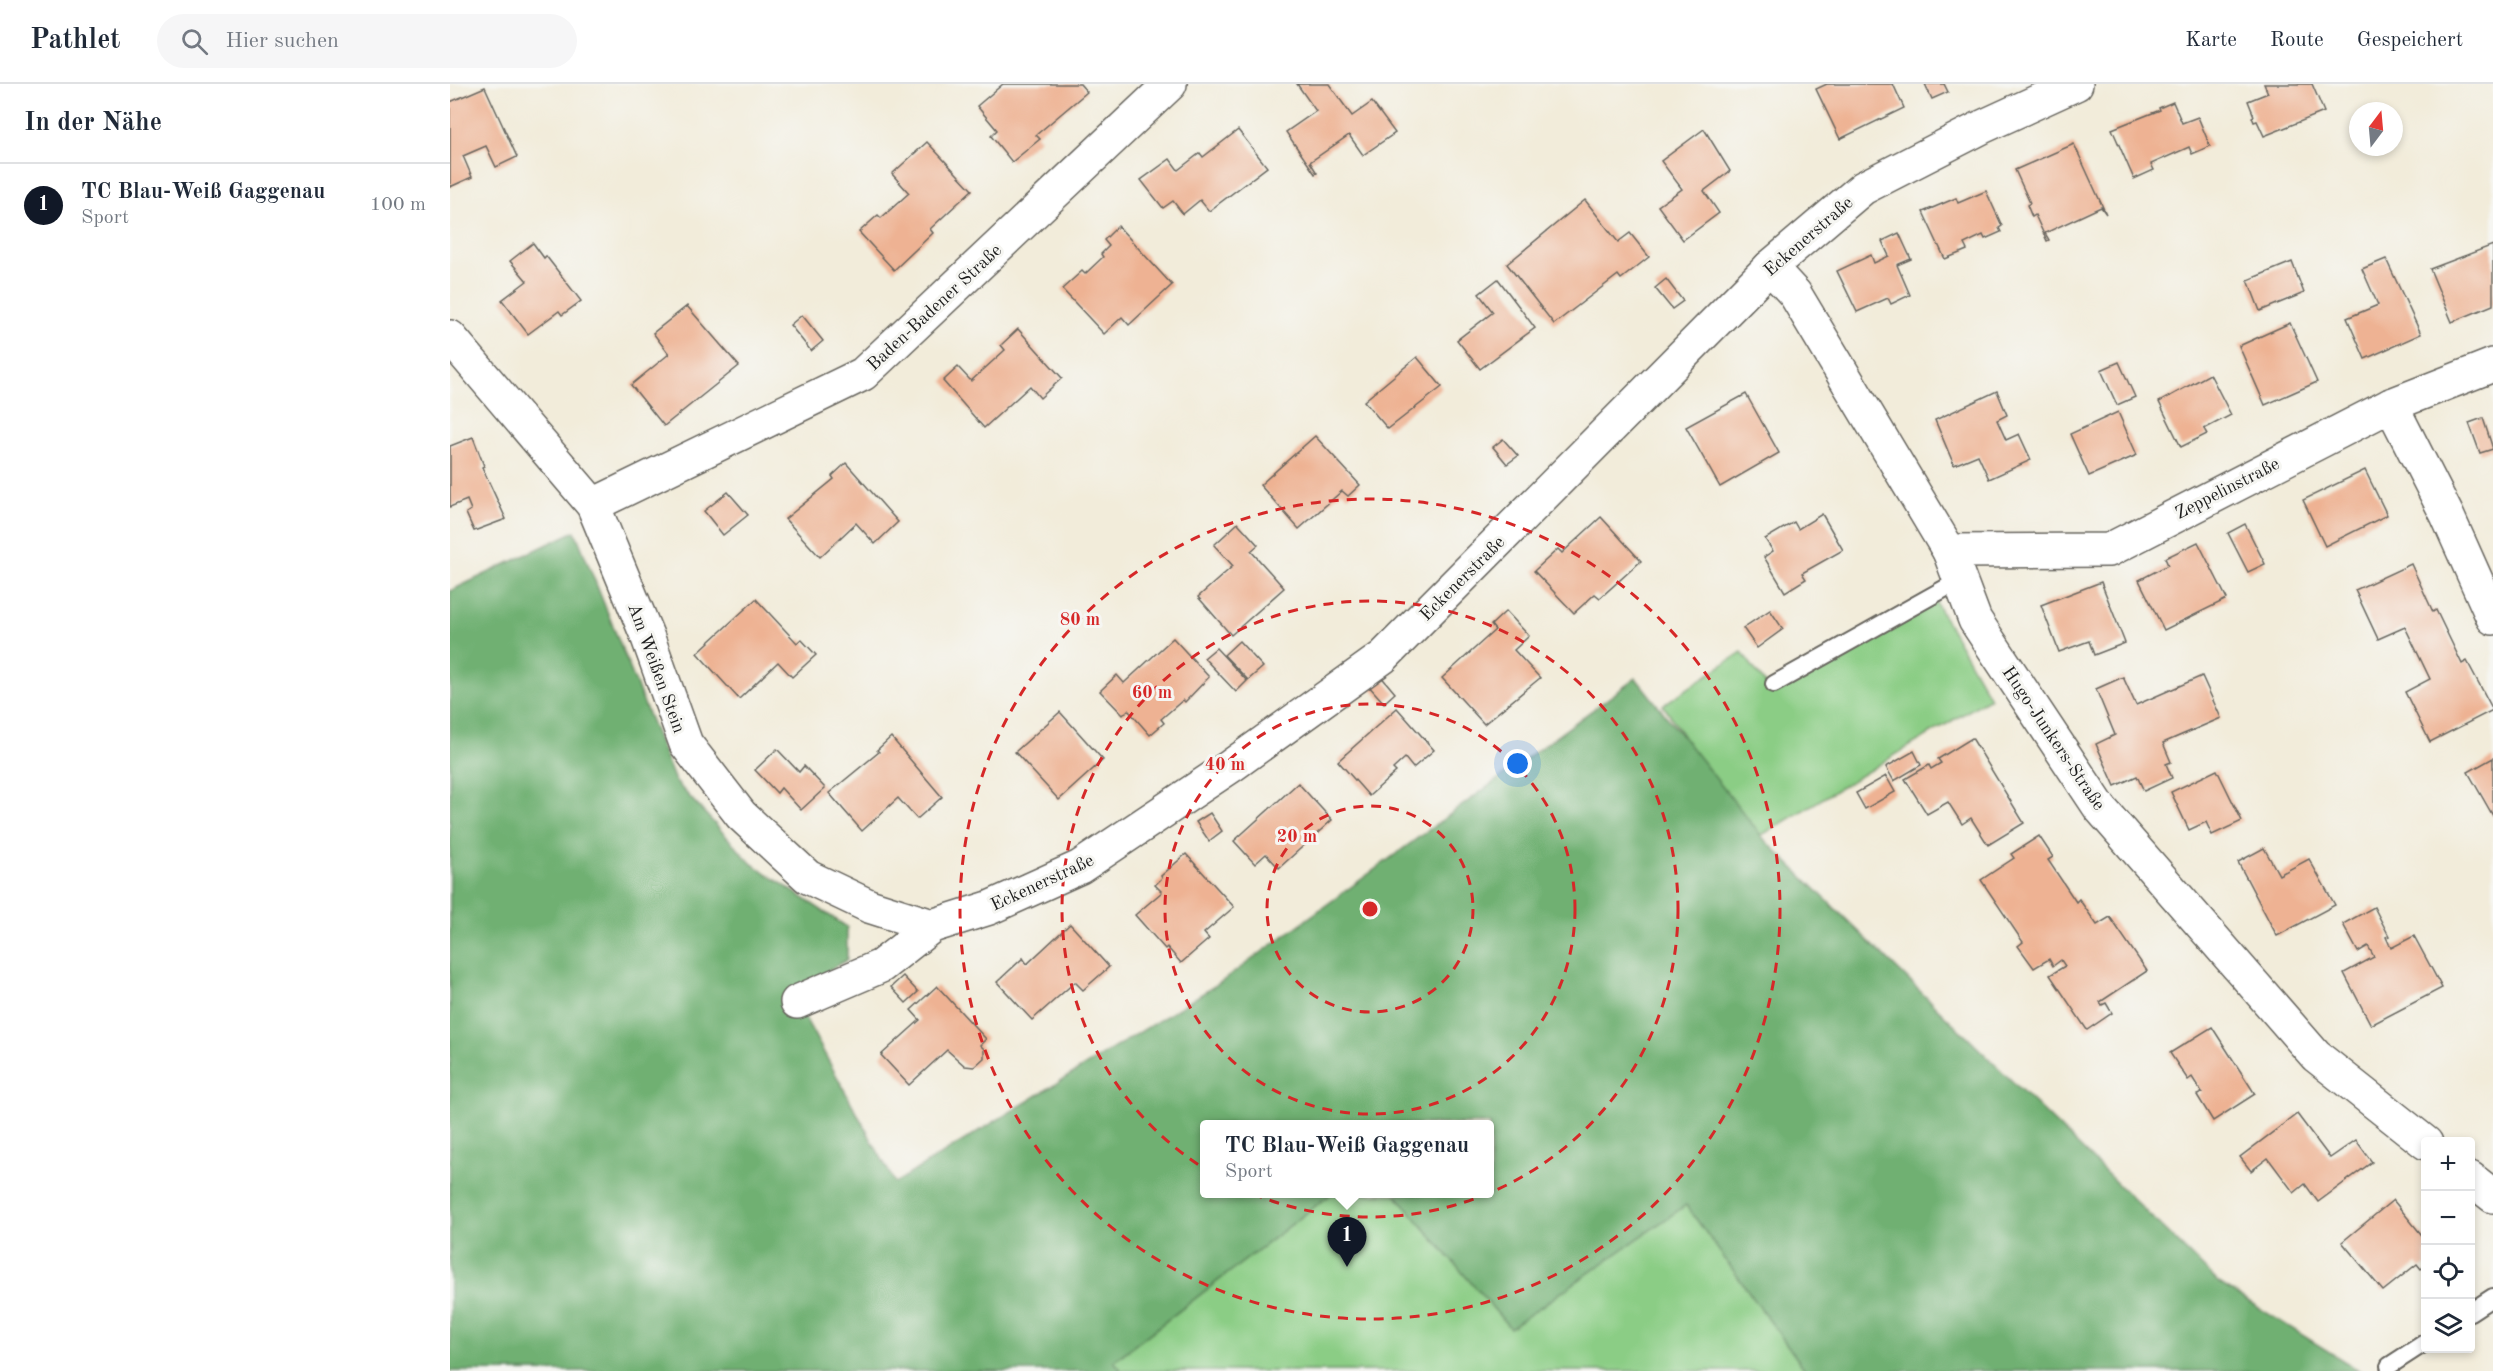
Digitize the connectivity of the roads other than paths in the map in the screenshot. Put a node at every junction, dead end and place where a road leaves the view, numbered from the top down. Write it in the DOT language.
graph roads {
  1 [pos="1170,84"];
  2 [pos="2076,84"];
  3 [pos="1770,267"];
  4 [pos="450,337"];
  5 [pos="2493,365"];
  6 [pos="2391,405"];
  7 [pos="593,505"];
  8 [pos="1955,565"];
  9 [pos="2493,618"];
  10 [pos="1774,684"];
  11 [pos="932,926"];
  12 [pos="797,1002"];
  13 [pos="2421,1139"];
  14 [pos="2475,1182"];
  15 [pos="2493,1196"];
  16 [pos="2493,1296"];
  17 [pos="2475,1309"];
  18 [pos="2421,1345"];
  19 [pos="2390,1366"];
  1 -- 7 [label="street, Baden-Badener Straße"];
  2 -- 3 [label="street, Eckenerstraße"];
  3 -- 8 [label="street, Hugo-Junkers-Straße"];
  3 -- 11 [label="street, Eckenerstraße"];
  4 -- 7 [label="street, Am Weißen Stein"];
  5 -- 6 [label="street, Zeppelinstraße"];
  6 -- 8 [label="street, Zeppelinstraße"];
  6 -- 9 [label="street"];
  7 -- 11 [label="street, Am Weißen Stein"];
  8 -- 10 [label="lane"];
  8 -- 13 [label="street, Hugo-Junkers-Straße"];
  11 -- 12 [label="street, Eckenerstraße"];
  14 -- 15 [label="street"];
  16 -- 17 [label="lane"];
  18 -- 19 [label="lane"];
}
